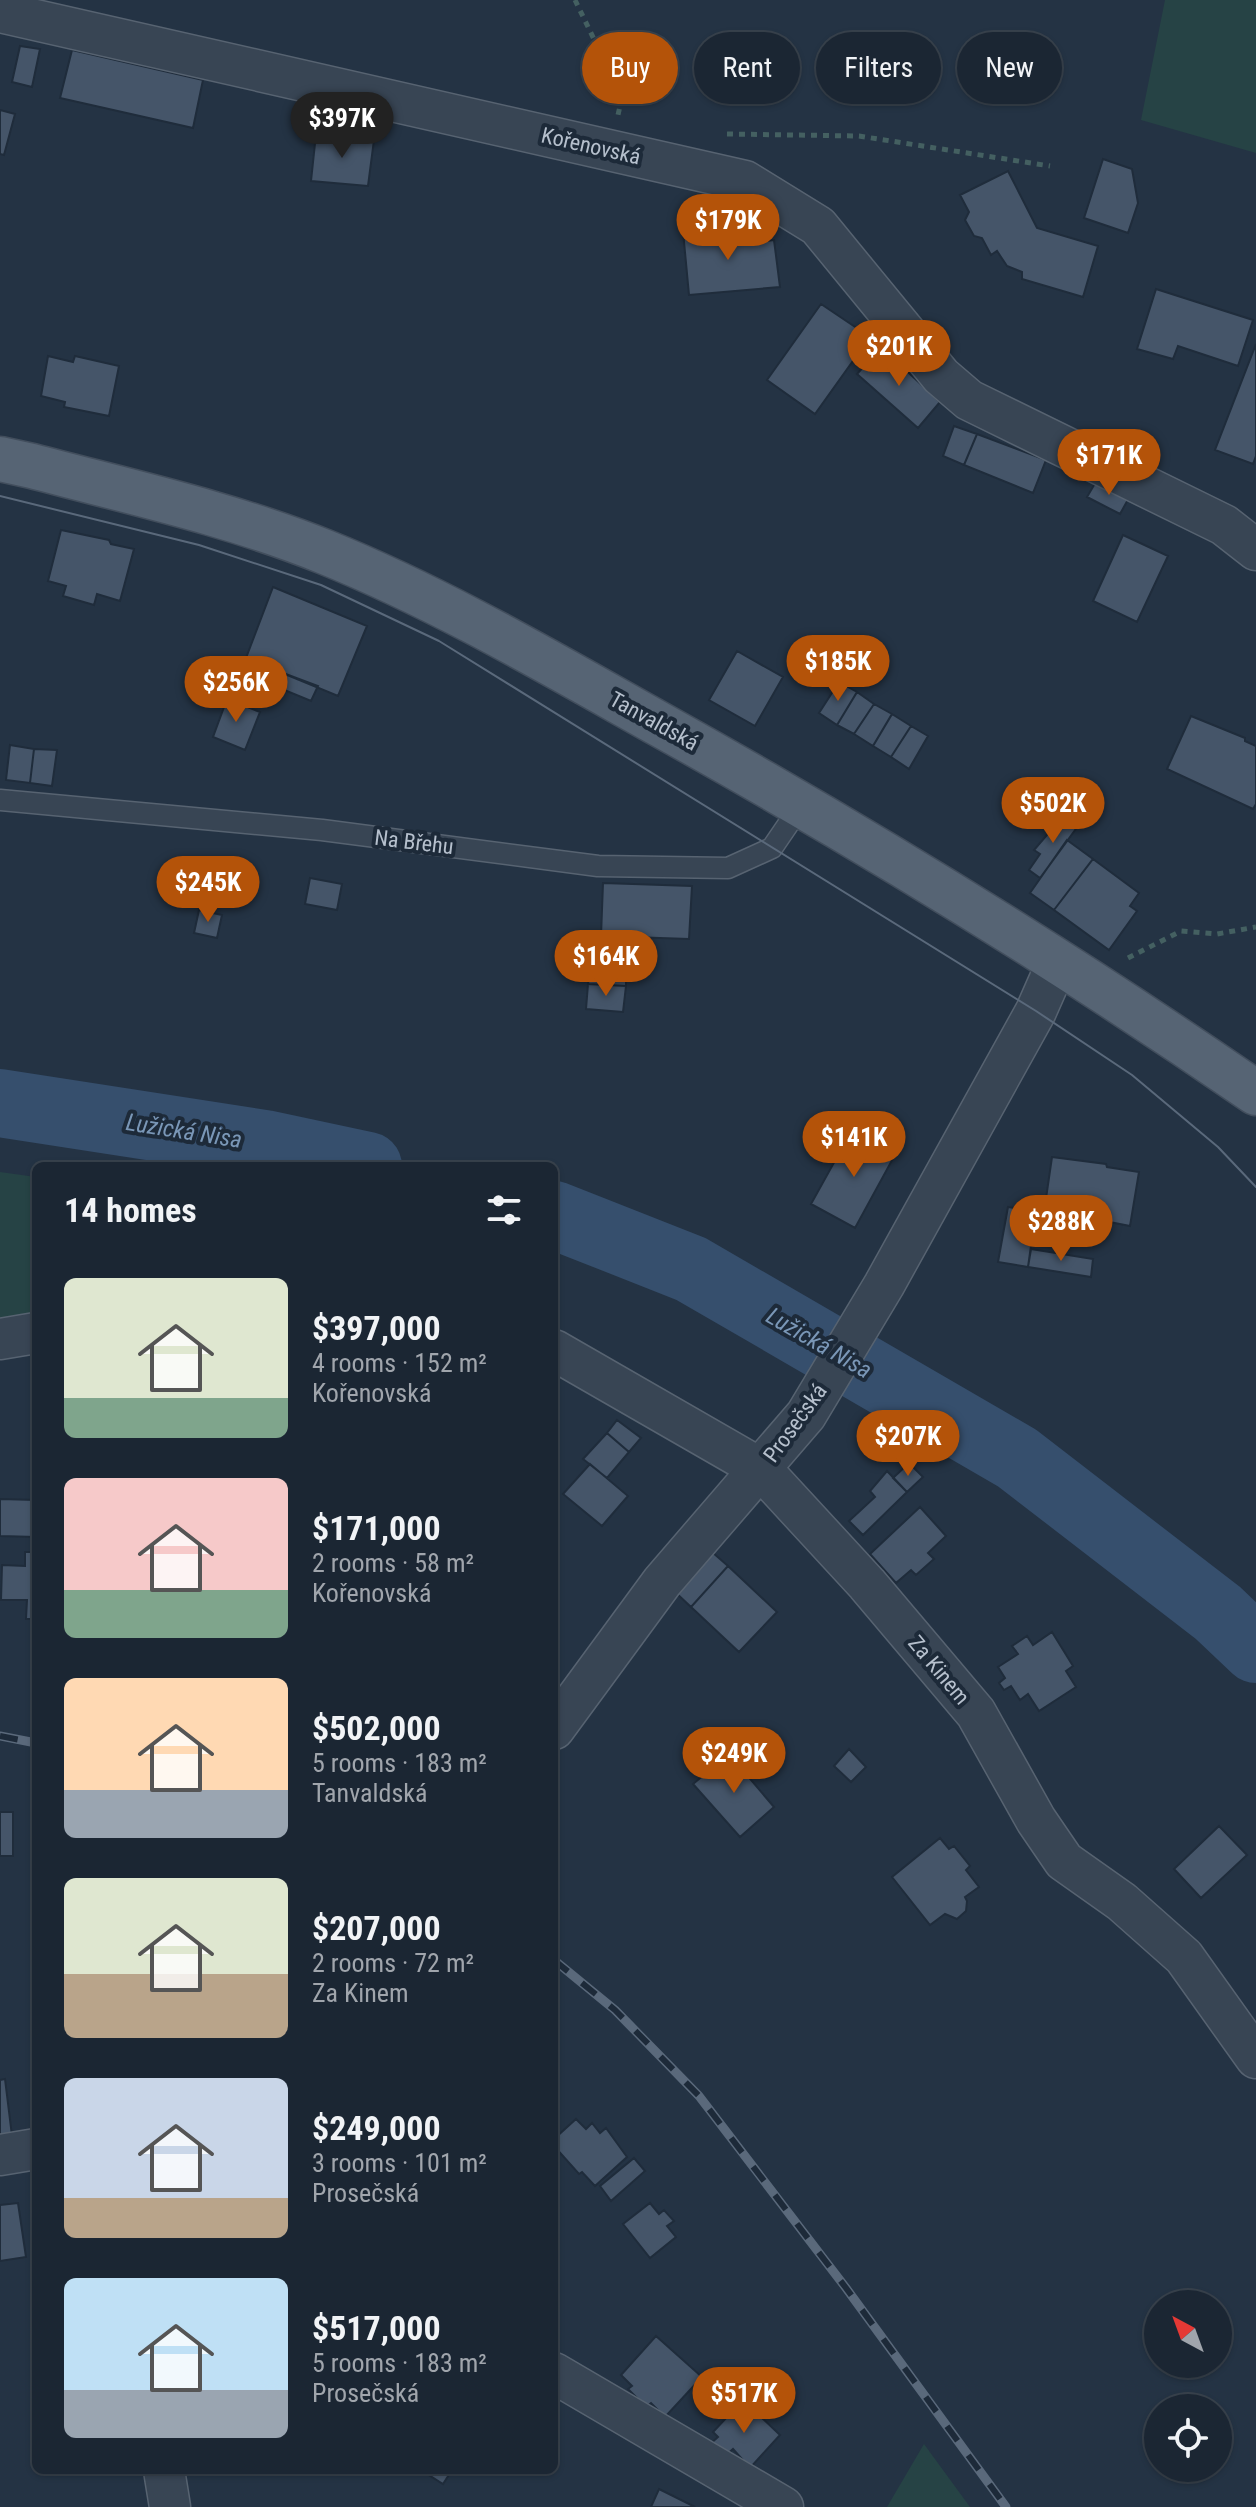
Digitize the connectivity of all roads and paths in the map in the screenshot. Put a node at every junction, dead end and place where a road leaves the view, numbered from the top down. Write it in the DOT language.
graph roads {
  1 [pos="575,0"];
  2 [pos="0,12"];
  3 [pos="719,134"];
  4 [pos="611,151"];
  5 [pos="1050,166"];
  6 [pos="0,459"];
  7 [pos="1256,550"];
  8 [pos="0,800"];
  9 [pos="802,804"];
  10 [pos="1256,927"];
  11 [pos="1058,961"];
  12 [pos="1116,964"];
  13 [pos="1256,1093"];
  14 [pos="32,1334"];
  15 [pos="0,1339"];
  16 [pos="558,1352"];
  17 [pos="761,1469"];
  18 [pos="558,1724"];
  19 [pos="1256,2058"];
  20 [pos="32,2150"];
  21 [pos="0,2155"];
  22 [pos="558,2375"];
  23 [pos="165,2474"];
  24 [pos="170,2507"];
  25 [pos="783,2507"];
  1 -- 4 [label="path"];
  2 -- 4 [label="street, Kořenovská"];
  3 -- 5 [label="path"];
  4 -- 7 [label="street, Kořenovská"];
  6 -- 9 [label="main road, Tanvaldská"];
  8 -- 9 [label="lane, Na Břehu"];
  9 -- 11 [label="main road, Tanvaldská"];
  10 -- 12 [label="path"];
  11 -- 13 [label="main road, Tanvaldská"];
  11 -- 17 [label="street, Prosečská"];
  14 -- 15 [label="street"];
  16 -- 17 [label="street, Za Kinem"];
  17 -- 18 [label="street, Prosečská"];
  17 -- 19 [label="street, Za Kinem"];
  20 -- 21 [label="street"];
  22 -- 25 [label="street"];
  23 -- 24 [label="street"];
}
